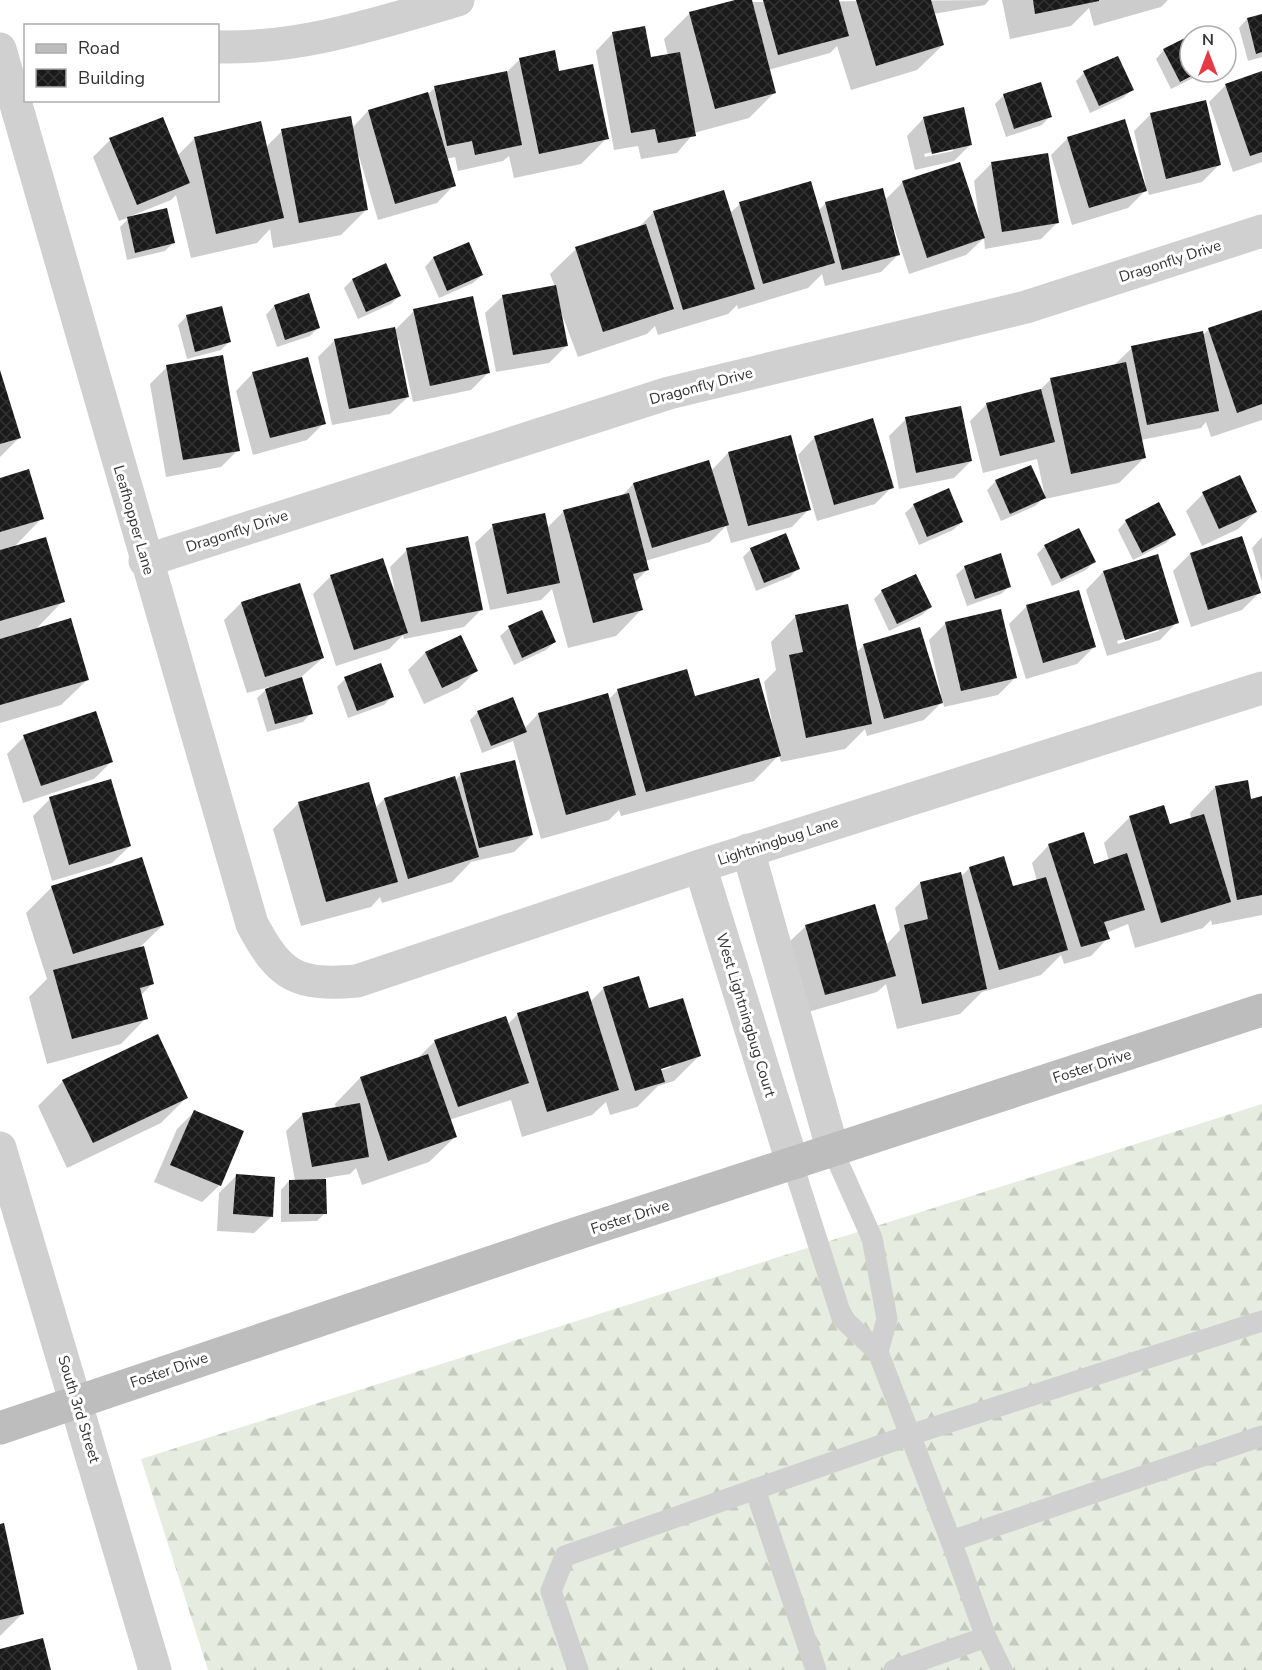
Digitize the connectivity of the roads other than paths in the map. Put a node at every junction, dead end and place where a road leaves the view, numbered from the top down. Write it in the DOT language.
graph roads {
  1 [pos="458,0"];
  2 [pos="24,43"];
  3 [pos="0,44"];
  4 [pos="219,47"];
  5 [pos="0,49"];
  6 [pos="1262,231"];
  7 [pos="145,561"];
  8 [pos="1262,688"];
  9 [pos="748,850"];
  10 [pos="700,866"];
  11 [pos="294,976"];
  12 [pos="1262,1010"];
  13 [pos="0,1148"];
  14 [pos="833,1151"];
  15 [pos="793,1165"];
  16 [pos="1262,1321"];
  17 [pos="878,1352"];
  18 [pos="77,1401"];
  19 [pos="0,1428"];
  20 [pos="910,1435"];
  21 [pos="1262,1436"];
  22 [pos="755,1489"];
  23 [pos="951,1541"];
  24 [pos="986,1637"];
  25 [pos="156,1670"];
  26 [pos="578,1670"];
  27 [pos="816,1670"];
  28 [pos="894,1670"];
  29 [pos="1002,1670"];
  1 -- 4 [label="street"];
  2 -- 3 [label="street"];
  5 -- 7 [label="street, Leafhopper Lane"];
  6 -- 7 [label="street, Dragonfly Drive"];
  7 -- 11 [label="street, Leafhopper Lane"];
  8 -- 9 [label="street, Lightningbug Lane"];
  9 -- 10 [label="street, Lightningbug Lane"];
  9 -- 14 [label="street"];
  10 -- 11 [label="street, Lightningbug Lane"];
  10 -- 15 [label="street, West Lightningbug Court"];
  12 -- 14 [label="street, Foster Drive"];
  13 -- 18 [label="street, South 3rd Street"];
  14 -- 15 [label="street, Foster Drive"];
  14 -- 17 [label="lane"];
  15 -- 17 [label="lane"];
  15 -- 18 [label="street, Foster Drive"];
  16 -- 20 [label="lane"];
  17 -- 20 [label="lane"];
  18 -- 19 [label="street, Foster Drive"];
  18 -- 25 [label="street, South 3rd Street"];
  20 -- 22 [label="lane"];
  20 -- 23 [label="lane"];
  21 -- 23 [label="lane"];
  22 -- 26 [label="lane"];
  22 -- 27 [label="lane"];
  23 -- 24 [label="lane"];
  24 -- 28 [label="lane"];
  24 -- 29 [label="lane"];
}
